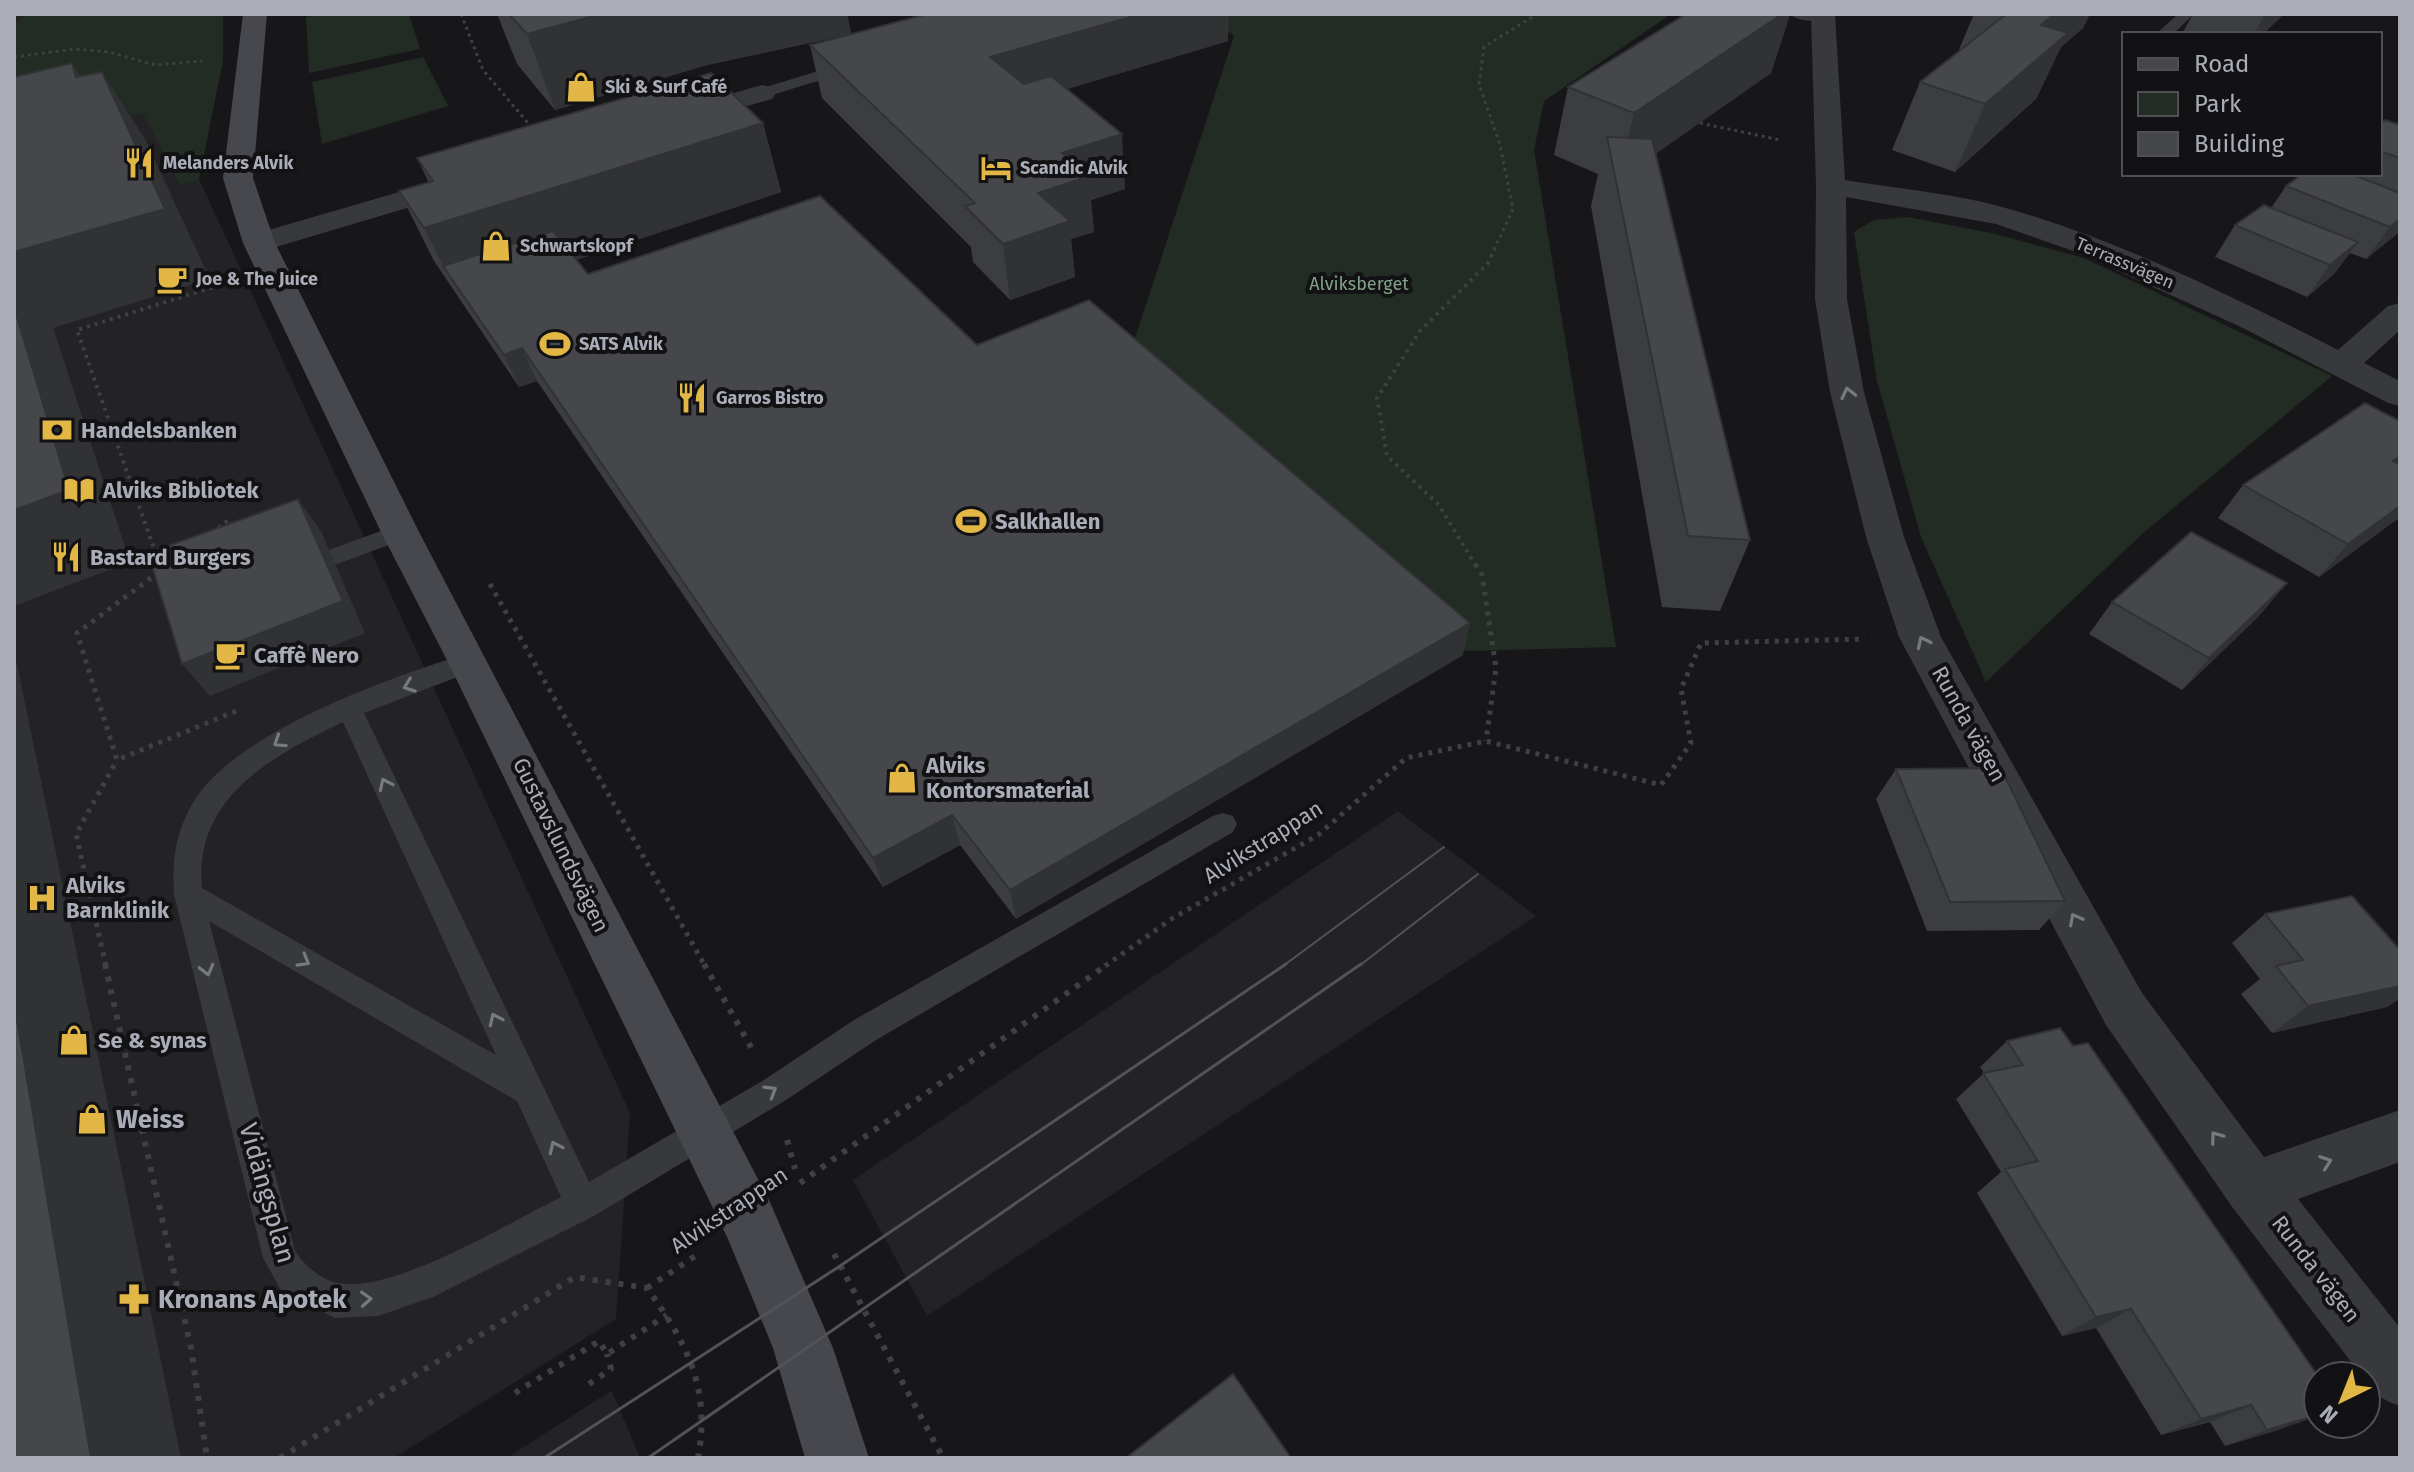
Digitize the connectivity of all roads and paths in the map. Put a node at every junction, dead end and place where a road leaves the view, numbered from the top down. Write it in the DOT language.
graph roads {
  1 [pos="255,14"];
  2 [pos="461,14"];
  3 [pos="1537,14"];
  4 [pos="2187,14"];
  5 [pos="1814,15"];
  6 [pos="2166,32"];
  7 [pos="14,57"];
  8 [pos="209,61"];
  9 [pos="864,62"];
  10 [pos="762,93"];
  11 [pos="1700,123"];
  12 [pos="659,124"];
  13 [pos="535,131"];
  14 [pos="1789,142"];
  15 [pos="495,173"];
  16 [pos="1831,186"];
  17 [pos="259,243"];
  18 [pos="232,282"];
  19 [pos="2400,313"];
  20 [pos="2342,364"];
  21 [pos="2400,395"];
  22 [pos="230,519"];
  23 [pos="400,532"];
  24 [pos="207,536"];
  25 [pos="157,555"];
  26 [pos="337,556"];
  27 [pos="162,570"];
  28 [pos="487,579"];
  29 [pos="500,602"];
  30 [pos="1920,637"];
  31 [pos="459,642"];
  32 [pos="247,707"];
  33 [pos="349,708"];
  34 [pos="1486,741"];
  35 [pos="117,760"];
  36 [pos="1223,824"];
  37 [pos="188,894"];
  38 [pos="528,1090"];
  39 [pos="775,1090"];
  40 [pos="704,1131"];
  41 [pos="2400,1136"];
  42 [pos="2253,1188"];
  43 [pos="582,1204"];
  44 [pos="749,1220"];
  45 [pos="833,1253"];
  46 [pos="647,1288"];
  47 [pos="667,1315"];
  48 [pos="607,1354"];
  49 [pos="2400,1376"];
  50 [pos="589,1384"];
  51 [pos="515,1393"];
  52 [pos="207,1458"];
  53 [pos="280,1458"];
  54 [pos="698,1458"];
  55 [pos="837,1458"];
  56 [pos="943,1458"];
  1 -- 17 [label="street, Gustavslundsvägen"];
  2 -- 13 [label="path"];
  3 -- 34 [label="path"];
  4 -- 6 [label="lane"];
  5 -- 16 [label="street, Runda vägen"];
  7 -- 8 [label="path"];
  9 -- 10 [label="lane"];
  10 -- 12 [label="street"];
  11 -- 14 [label="path"];
  15 -- 17 [label="street"];
  16 -- 20 [label="street, Terrassvägen"];
  30 -- 16 [label="street, Runda vägen, one-way"];
  17 -- 23 [label="street, Gustavslundsvägen"];
  18 -- 25 [label="path"];
  19 -- 20 [label="street"];
  20 -- 21 [label="street, Terrassvägen"];
  22 -- 24 [label="path"];
  23 -- 26 [label="lane"];
  23 -- 31 [label="street, Gustavslundsvägen"];
  27 -- 35 [label="path"];
  28 -- 29 [label="path"];
  29 -- 31 [label="path"];
  29 -- 39 [label="path"];
  30 -- 34 [label="path, Alvikstrappan"];
  42 -- 30 [label="street, Runda vägen, one-way"];
  31 -- 33 [label="lane, Vidängsplan, one-way"];
  31 -- 40 [label="street, Gustavslundsvägen"];
  32 -- 35 [label="path"];
  33 -- 37 [label="lane, Vidängsplan, one-way"];
  38 -- 33 [label="lane, one-way"];
  34 -- 39 [label="path, Alvikstrappan"];
  35 -- 52 [label="path"];
  36 -- 39 [label="lane, Vidängsplan"];
  37 -- 38 [label="lane, one-way"];
  37 -- 43 [label="lane, Vidängsplan, one-way"];
  43 -- 38 [label="lane, one-way"];
  40 -- 39 [label="lane, Vidängsplan, one-way"];
  40 -- 43 [label="lane, Vidängsplan"];
  40 -- 44 [label="street, Gustavslundsvägen"];
  42 -- 41 [label="street, one-way"];
  42 -- 49 [label="street, Runda vägen"];
  44 -- 46 [label="path, Alvikstrappan"];
  44 -- 55 [label="street, Gustavslundsvägen"];
  45 -- 56 [label="path"];
  46 -- 47 [label="path"];
  46 -- 53 [label="path"];
  47 -- 48 [label="path"];
  47 -- 54 [label="path"];
  48 -- 50 [label="path"];
  48 -- 51 [label="path"];
}
